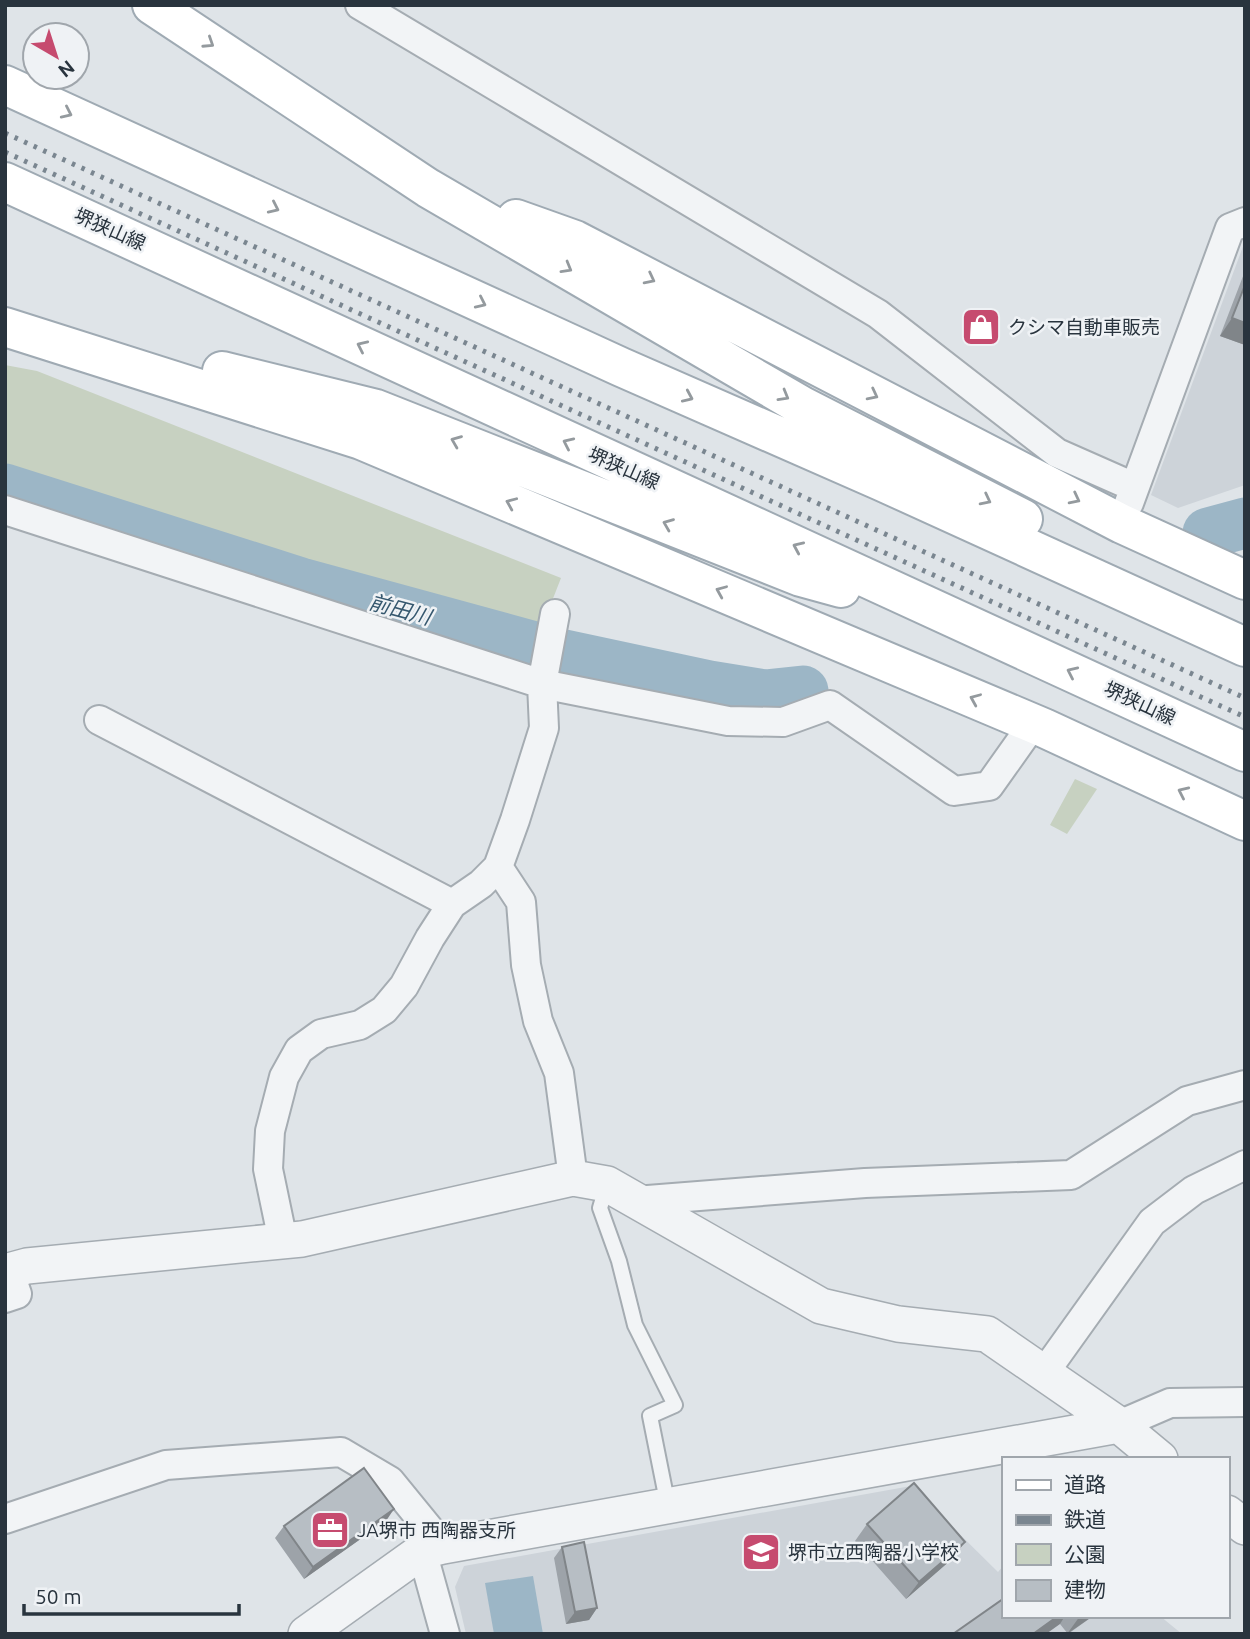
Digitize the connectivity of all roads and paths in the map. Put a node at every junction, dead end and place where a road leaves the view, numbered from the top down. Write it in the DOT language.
graph roads {
  1 [pos="152,5"];
  2 [pos="360,5"];
  3 [pos="5,85"];
  4 [pos="5,182"];
  5 [pos="428,188"];
  6 [pos="1245,222"];
  7 [pos="5,325"];
  8 [pos="1134,487"];
  9 [pos="5,510"];
  10 [pos="1122,523"];
  11 [pos="1245,580"];
  12 [pos="553,622"];
  13 [pos="965,622"];
  14 [pos="1245,637"];
  15 [pos="1245,647"];
  16 [pos="542,682"];
  17 [pos="99,720"];
  18 [pos="1033,724"];
  19 [pos="1245,752"];
  20 [pos="1245,821"];
  21 [pos="498,867"];
  22 [pos="452,904"];
  23 [pos="1245,1085"];
  24 [pos="1245,1165"];
  25 [pos="605,1188"];
  26 [pos="283,1241"];
  27 [pos="7,1280"];
  28 [pos="1044,1373"];
  29 [pos="1245,1402"];
  30 [pos="1119,1425"];
  31 [pos="1158,1457"];
  32 [pos="669,1507"];
  33 [pos="1229,1515"];
  34 [pos="5,1519"];
  35 [pos="1245,1527"];
  36 [pos="433,1548"];
  37 [pos="306,1634"];
  38 [pos="445,1634"];
  1 -- 5 [label="main road, one-way"];
  2 -- 8 [label="street"];
  3 -- 15 [label="main road, one-way"];
  13 -- 4 [label="main road, 堺狭山線, one-way"];
  5 -- 10 [label="main road, one-way"];
  5 -- 14 [label="main road, one-way"];
  6 -- 8 [label="street"];
  13 -- 7 [label="main road, one-way"];
  18 -- 7 [label="main road, one-way"];
  8 -- 10 [label="street"];
  9 -- 16 [label="street"];
  10 -- 11 [label="main road"];
  12 -- 16 [label="street"];
  19 -- 13 [label="main road, 堺狭山線, one-way"];
  16 -- 18 [label="street"];
  16 -- 21 [label="street"];
  17 -- 22 [label="street"];
  20 -- 18 [label="main road, one-way"];
  21 -- 22 [label="street"];
  21 -- 25 [label="street"];
  22 -- 26 [label="street"];
  23 -- 25 [label="street"];
  24 -- 28 [label="street"];
  25 -- 26 [label="street"];
  25 -- 28 [label="street"];
  25 -- 32 [label="lane"];
  26 -- 27 [label="street"];
  28 -- 30 [label="street"];
  29 -- 30 [label="street"];
  30 -- 31 [label="street"];
  30 -- 32 [label="street"];
  32 -- 36 [label="street"];
  33 -- 35 [label="street"];
  34 -- 36 [label="street"];
  36 -- 37 [label="street"];
  36 -- 38 [label="street"];
}
